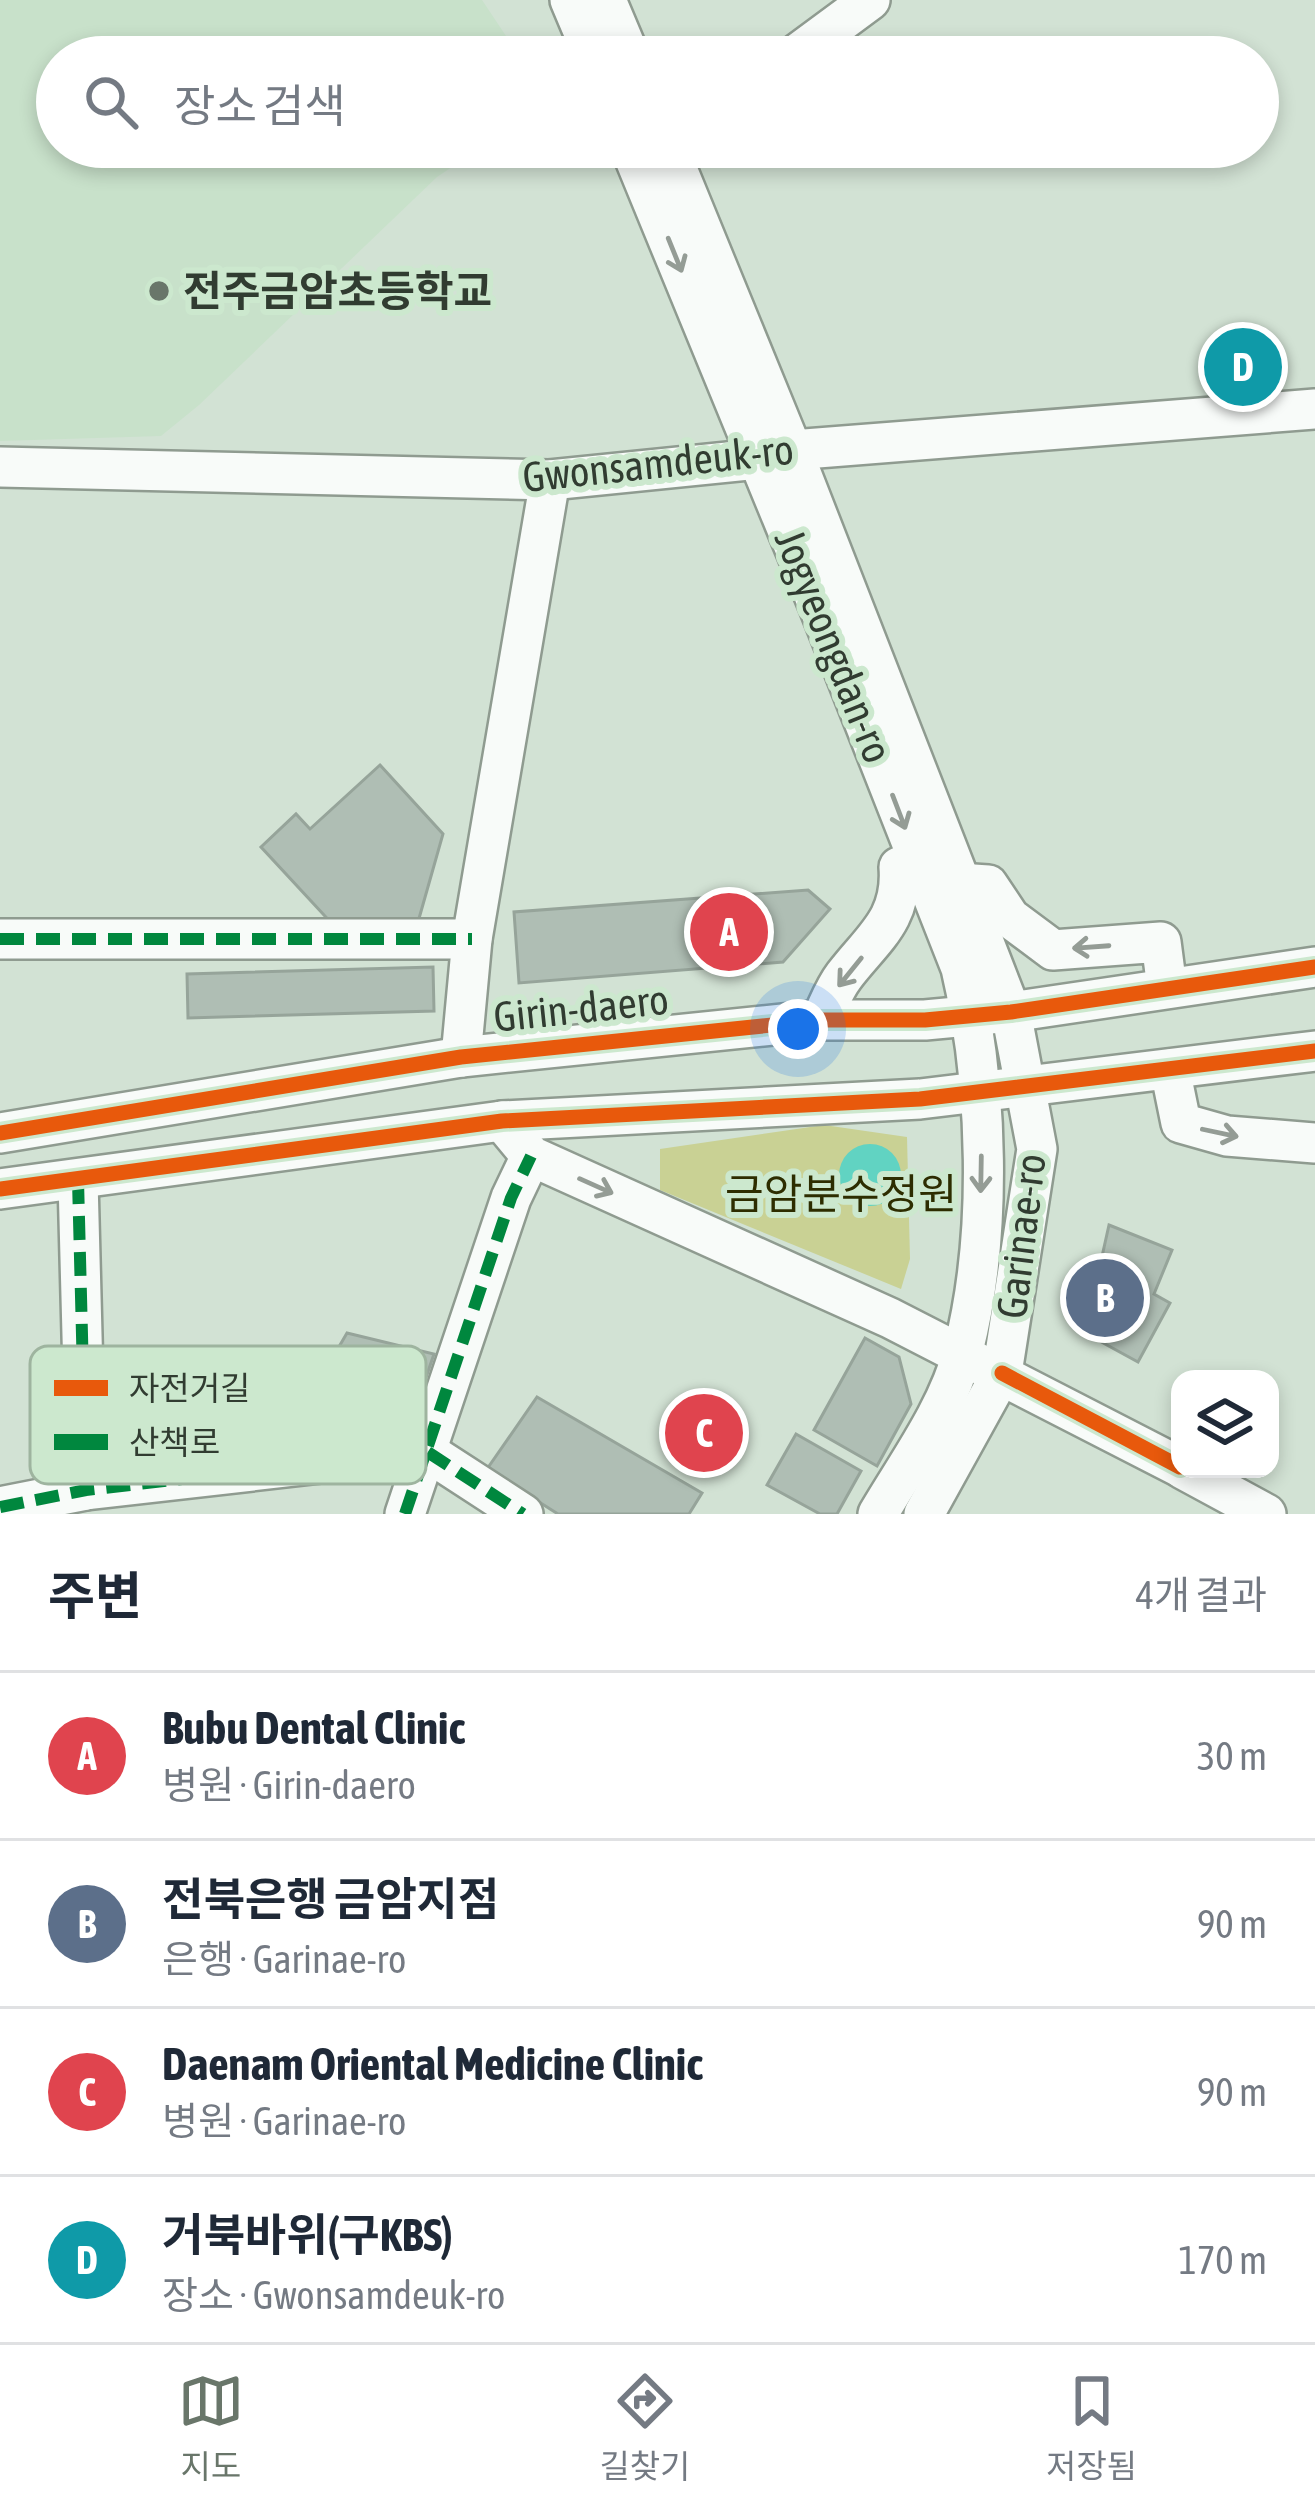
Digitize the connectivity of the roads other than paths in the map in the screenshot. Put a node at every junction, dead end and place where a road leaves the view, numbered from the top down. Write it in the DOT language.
graph roads {
  1 [pos="570,0"];
  2 [pos="607,0"];
  3 [pos="870,0"];
  4 [pos="585,36"];
  5 [pos="622,36"];
  6 [pos="822,36"];
  7 [pos="668,168"];
  8 [pos="1315,410"];
  9 [pos="775,454"];
  10 [pos="0,466"];
  11 [pos="550,480"];
  12 [pos="918,859"];
  13 [pos="958,883"];
  14 [pos="0,939"];
  15 [pos="472,939"];
  16 [pos="1315,968"];
  17 [pos="1167,988"];
  18 [pos="992,1014"];
  19 [pos="821,1020"];
  20 [pos="1315,1051"];
  21 [pos="460,1057"];
  22 [pos="1169,1069"];
  23 [pos="1025,1086"];
  24 [pos="982,1090"];
  25 [pos="502,1121"];
  26 [pos="0,1133"];
  27 [pos="1315,1143"];
  28 [pos="531,1156"];
  29 [pos="78,1180"];
  30 [pos="0,1189"];
  31 [pos="82,1346"];
  32 [pos="963,1354"];
  33 [pos="1002,1373"];
  34 [pos="426,1451"];
  35 [pos="1171,1463"];
  36 [pos="1199,1478"];
  37 [pos="86,1484"];
  38 [pos="138,1484"];
  39 [pos="415,1484"];
  40 [pos="86,1490"];
  41 [pos="0,1507"];
  42 [pos="405,1514"];
  43 [pos="523,1514"];
  44 [pos="878,1514"];
  45 [pos="924,1514"];
  46 [pos="1266,1514"];
  1 -- 4 [label="street"];
  2 -- 5 [label="street"];
  3 -- 6 [label="street"];
  7 -- 9 [label="street, Jogyeongdan-ro"];
  8 -- 9 [label="street, Gwonsamdeuk-ro"];
  9 -- 11 [label="street, Gwonsamdeuk-ro"];
  9 -- 12 [label="street, Jogyeongdan-ro, one-way"];
  9 -- 13 [label="street, Jogyeongdan-ro"];
  10 -- 11 [label="street, Gwonsamdeuk-ro"];
  11 -- 15 [label="street, Girin-daero"];
  12 -- 18 [label="street, Jogyeongdan-ro"];
  12 -- 19 [label="street, one-way"];
  17 -- 13 [label="street, one-way"];
  13 -- 18 [label="street, Jogyeongdan-ro"];
  14 -- 15 [label="street, Girin-daero"];
  15 -- 21 [label="street, Girin-daero"];
  16 -- 17 [label="street, Girin-daero"];
  17 -- 18 [label="street, Girin-daero"];
  18 -- 19 [label="street, Girin-daero"];
  18 -- 23 [label="street, Garinae-ro"];
  18 -- 24 [label="street, Garinae-ro"];
  19 -- 21 [label="street, Girin-daero"];
  20 -- 22 [label="street"];
  21 -- 26 [label="street, Girin-daero"];
  22 -- 23 [label="street"];
  22 -- 27 [label="street, one-way"];
  23 -- 24 [label="street"];
  23 -- 33 [label="street, Garinae-ro"];
  24 -- 25 [label="street"];
  24 -- 32 [label="street, Garinae-ro, one-way"];
  25 -- 28 [label="street"];
  25 -- 29 [label="street"];
  28 -- 32 [label="street, one-way"];
  28 -- 34 [label="street"];
  29 -- 30 [label="street"];
  29 -- 31 [label="street"];
  32 -- 33 [label="street"];
  32 -- 44 [label="street, Garinae-ro"];
  33 -- 35 [label="street"];
  33 -- 45 [label="street, Garinae-ro"];
  34 -- 43 [label="street"];
  36 -- 46 [label="street"];
  37 -- 40 [label="street"];
  38 -- 40 [label="street"];
  39 -- 42 [label="street"];
  40 -- 41 [label="street"];
}
